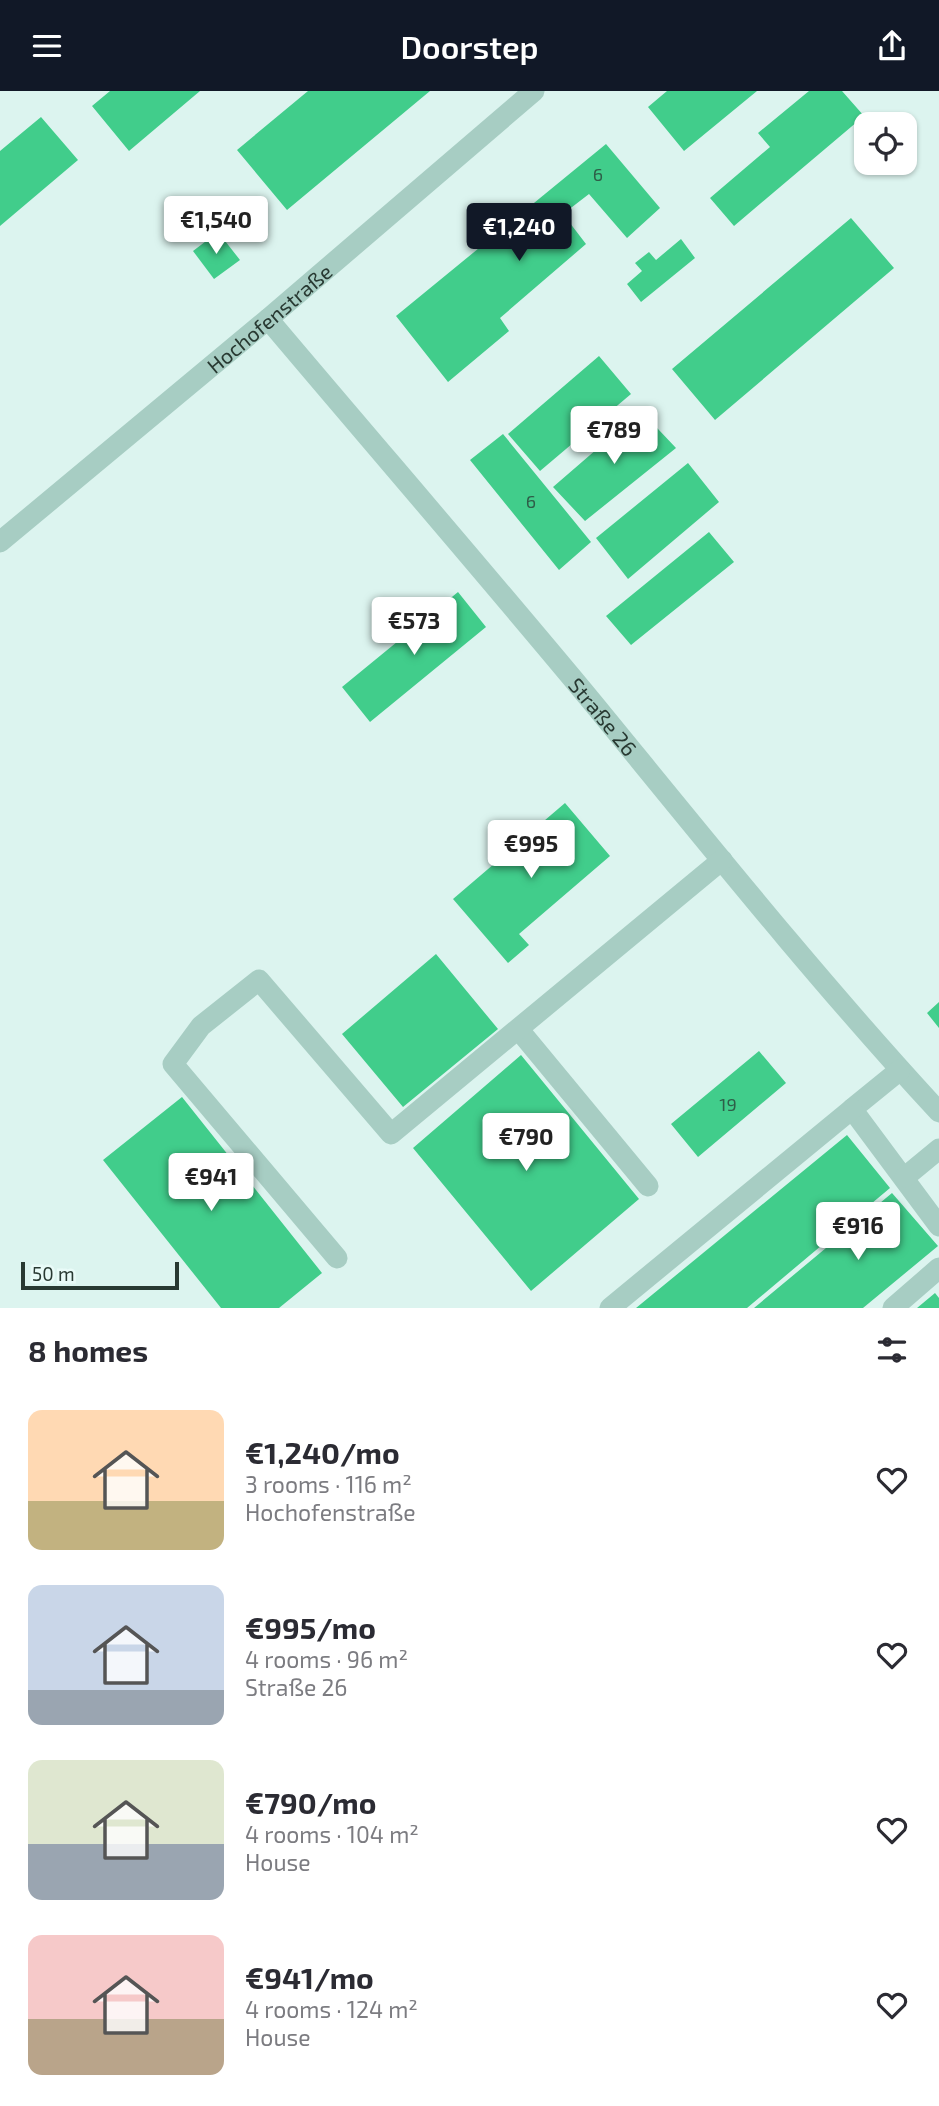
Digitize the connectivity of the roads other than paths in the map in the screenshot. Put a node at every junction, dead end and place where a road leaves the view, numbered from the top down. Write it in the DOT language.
graph roads {
  1 [pos="534,91"];
  2 [pos="268,319"];
  3 [pos="0,542"];
  4 [pos="722,860"];
  5 [pos="519,1030"];
  6 [pos="900,1070"];
  7 [pos="852,1109"];
  8 [pos="939,1112"];
  9 [pos="939,1149"];
  10 [pos="905,1178"];
  11 [pos="648,1187"];
  12 [pos="939,1226"];
  13 [pos="337,1258"];
  14 [pos="939,1269"];
  15 [pos="610,1308"];
  16 [pos="893,1308"];
  1 -- 2 [label="street, Hochofenstraße"];
  2 -- 3 [label="street, Hochofenstraße"];
  2 -- 4 [label="street, Straße 26"];
  4 -- 5 [label="street"];
  4 -- 6 [label="street, Straße 26"];
  5 -- 11 [label="street"];
  5 -- 13 [label="street"];
  6 -- 7 [label="street"];
  6 -- 8 [label="street, Straße 26"];
  7 -- 10 [label="street"];
  7 -- 15 [label="street"];
  9 -- 10 [label="street"];
  10 -- 12 [label="street"];
  14 -- 16 [label="street"];
}
